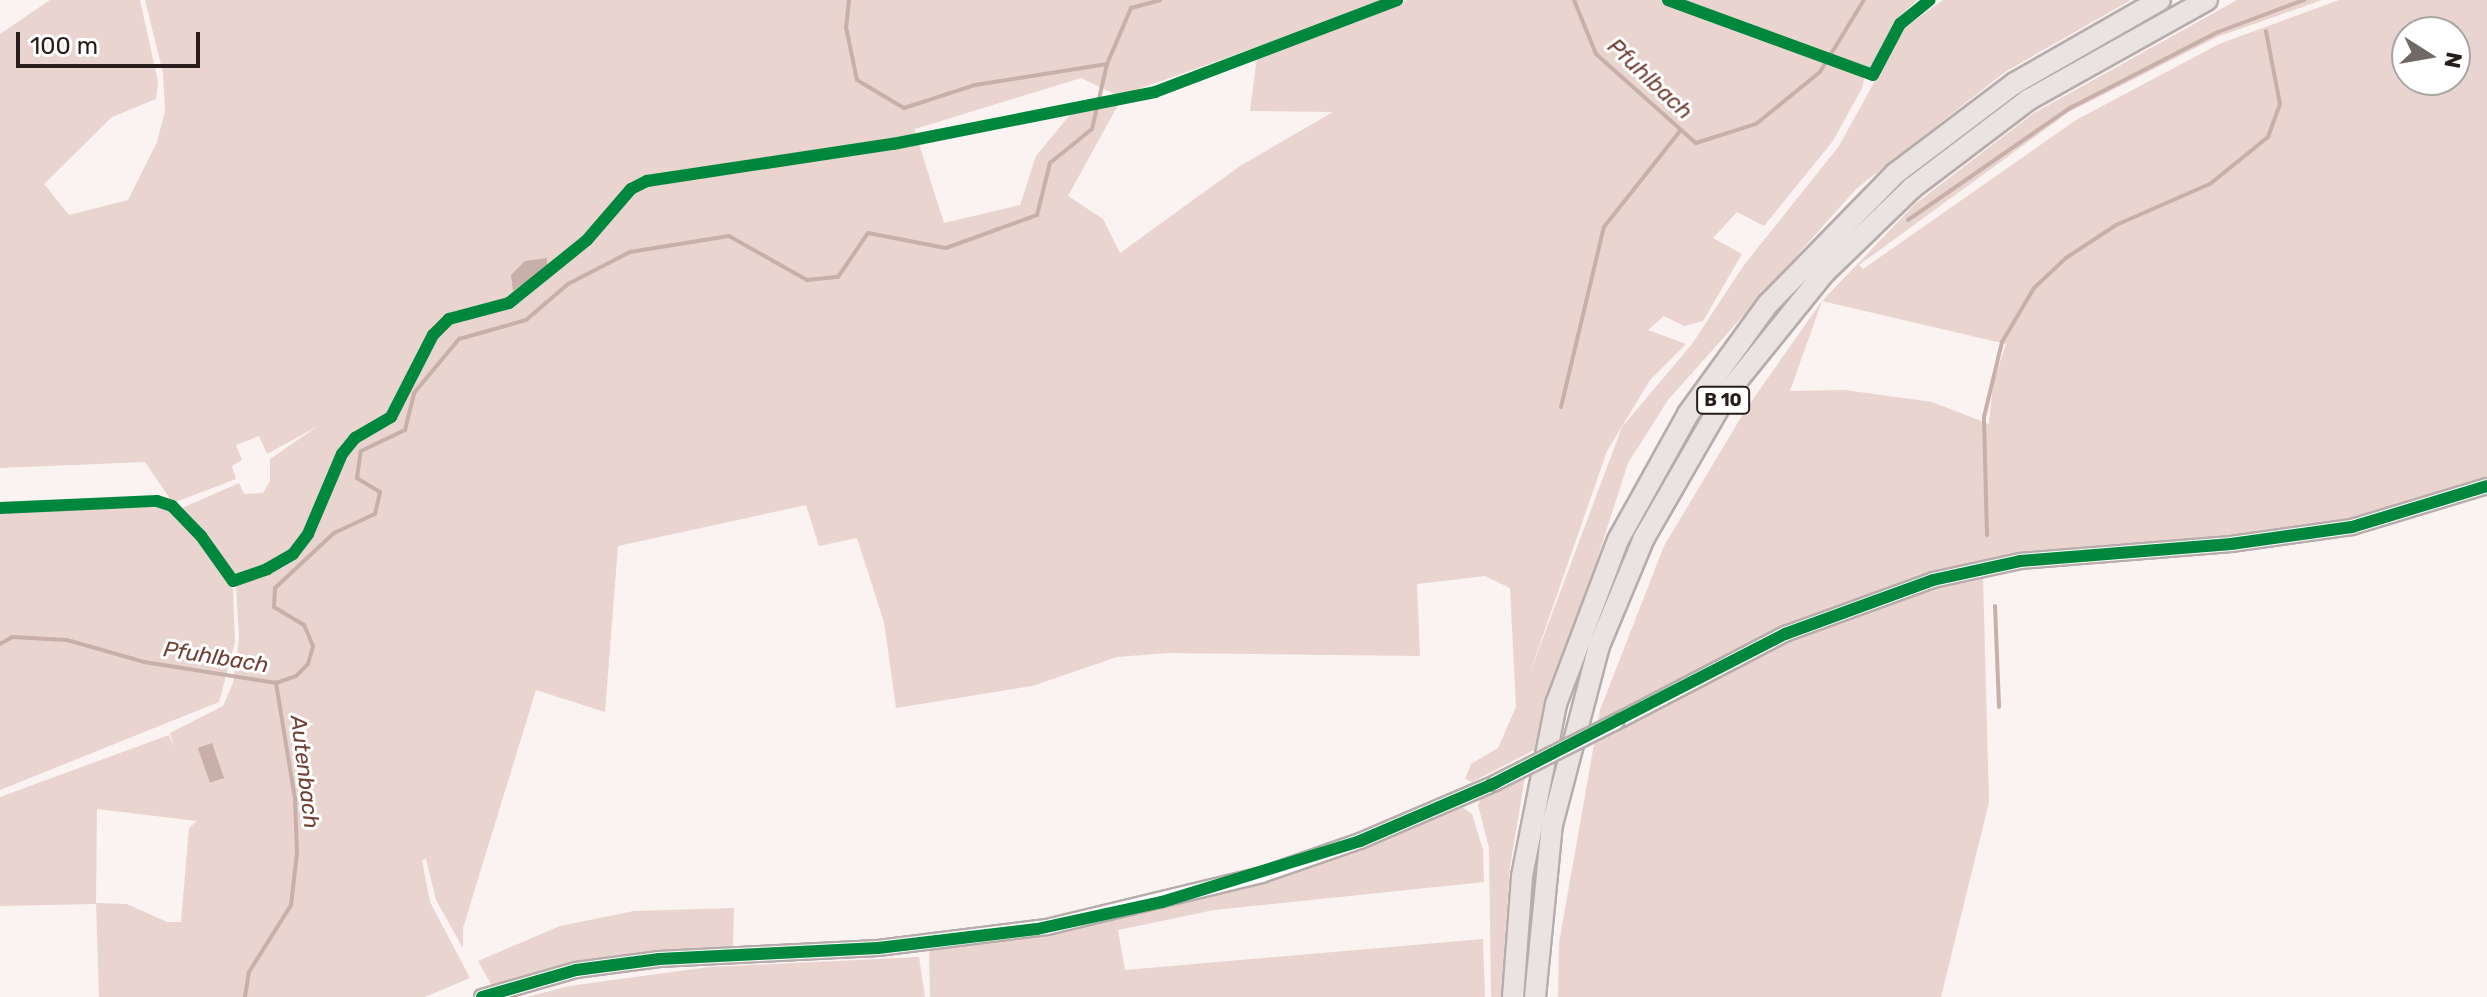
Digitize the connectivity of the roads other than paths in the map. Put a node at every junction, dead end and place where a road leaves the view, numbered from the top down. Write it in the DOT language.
graph roads {
  1 [pos="2160,0"];
  2 [pos="2207,0"];
  3 [pos="2487,486"];
  4 [pos="482,997"];
  5 [pos="1513,997"];
  6 [pos="1535,997"];
  1 -- 5 [label="highway, B 10"];
  2 -- 6 [label="highway, B 10"];
  3 -- 4 [label="street, bridge"];
}
